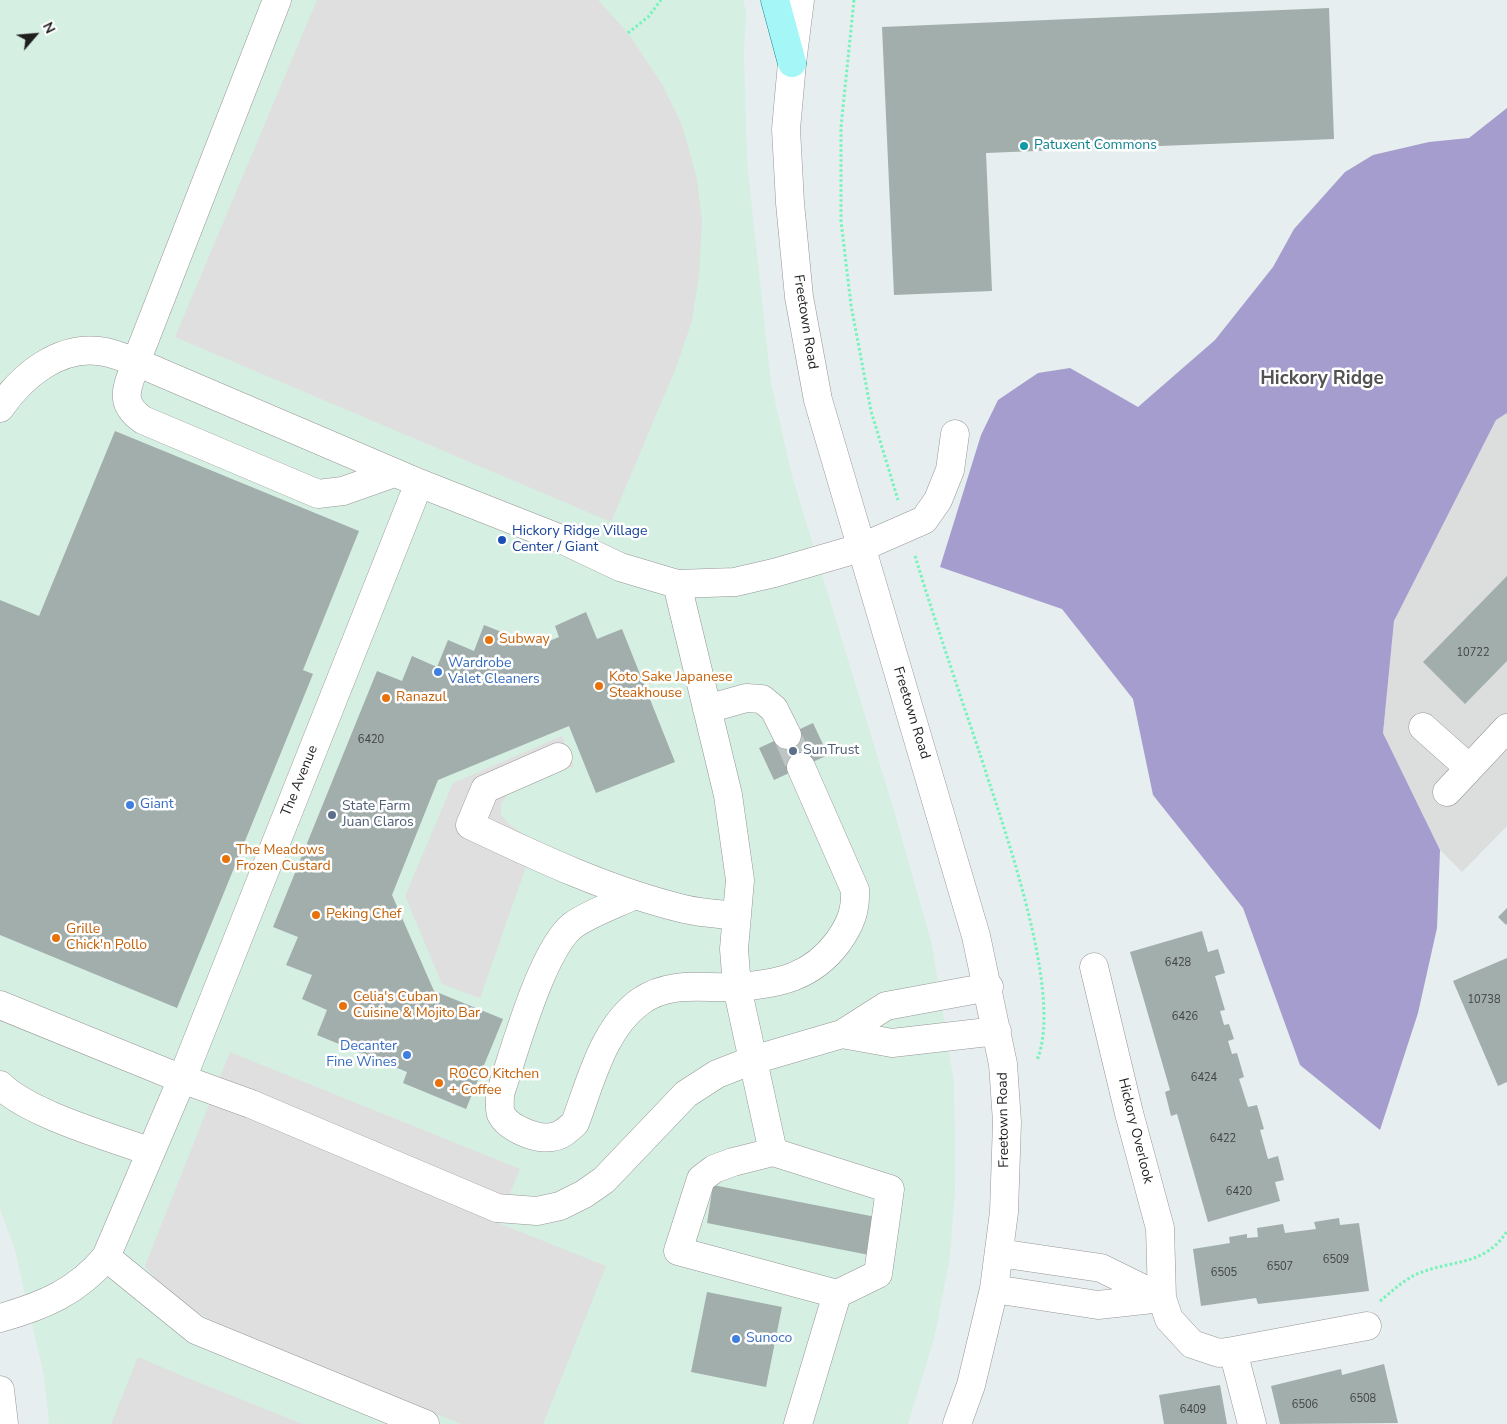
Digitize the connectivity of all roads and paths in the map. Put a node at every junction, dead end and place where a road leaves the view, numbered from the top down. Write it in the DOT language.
graph roads {
  1 [pos="277,0"];
  2 [pos="661,0"];
  3 [pos="775,0"];
  4 [pos="800,0"];
  5 [pos="628,33"];
  6 [pos="792,64"];
  7 [pos="136,362"];
  8 [pos="0,408"];
  9 [pos="956,434"];
  10 [pos="406,478"];
  11 [pos="860,548"];
  12 [pos="677,584"];
  13 [pos="707,709"];
  14 [pos="1423,727"];
  15 [pos="1507,728"];
  16 [pos="786,735"];
  17 [pos="558,757"];
  18 [pos="801,767"];
  19 [pos="1469,768"];
  20 [pos="1447,792"];
  21 [pos="635,895"];
  22 [pos="737,916"];
  23 [pos="1094,967"];
  24 [pos="737,987"];
  25 [pos="989,987"];
  26 [pos="0,1005"];
  27 [pos="997,1031"];
  28 [pos="842,1034"];
  29 [pos="753,1060"];
  30 [pos="182,1080"];
  31 [pos="0,1085"];
  32 [pos="151,1152"];
  33 [pos="773,1152"];
  34 [pos="1507,1230"];
  35 [pos="999,1253"];
  36 [pos="106,1257"];
  37 [pos="994,1288"];
  38 [pos="837,1294"];
  39 [pos="1162,1298"];
  40 [pos="0,1318"];
  41 [pos="1367,1326"];
  42 [pos="1233,1350"];
  43 [pos="0,1390"];
  44 [pos="4,1424"];
  45 [pos="425,1424"];
  46 [pos="798,1424"];
  47 [pos="958,1424"];
  48 [pos="1252,1424"];
  1 -- 7 [label="street"];
  2 -- 5 [label="path"];
  3 -- 6 [label="main road"];
  4 -- 6 [label="street, Freetown Road"];
  6 -- 11 [label="street, Freetown Road"];
  7 -- 8 [label="street"];
  7 -- 10 [label="street"];
  7 -- 10 [label="street"];
  9 -- 11 [label="street"];
  10 -- 12 [label="street"];
  10 -- 30 [label="street, The Avenue"];
  11 -- 12 [label="street"];
  11 -- 25 [label="street, Freetown Road"];
  12 -- 13 [label="street"];
  13 -- 16 [label="street"];
  13 -- 22 [label="street"];
  14 -- 19 [label="street"];
  15 -- 19 [label="street"];
  17 -- 21 [label="street"];
  18 -- 24 [label="street"];
  19 -- 20 [label="street"];
  21 -- 22 [label="street"];
  21 -- 24 [label="street"];
  22 -- 24 [label="street"];
  23 -- 39 [label="street, Hickory Overlook"];
  24 -- 29 [label="street"];
  25 -- 27 [label="street, Freetown Road"];
  25 -- 28 [label="street"];
  26 -- 30 [label="street"];
  27 -- 28 [label="street"];
  27 -- 35 [label="street, Freetown Road"];
  28 -- 29 [label="street"];
  29 -- 30 [label="street"];
  29 -- 33 [label="street"];
  30 -- 32 [label="street, The Avenue"];
  31 -- 32 [label="street"];
  32 -- 36 [label="street, The Avenue"];
  33 -- 38 [label="street"];
  33 -- 38 [label="street"];
  34 -- 41 [label="path"];
  35 -- 37 [label="street, Freetown Road"];
  35 -- 39 [label="street"];
  36 -- 40 [label="street, The Avenue"];
  36 -- 45 [label="street"];
  37 -- 39 [label="street"];
  37 -- 47 [label="street, Freetown Road"];
  38 -- 46 [label="street"];
  39 -- 42 [label="street, Hickory Overlook"];
  41 -- 42 [label="street, Hickory Overlook"];
  42 -- 48 [label="street"];
  43 -- 44 [label="street"];
}
